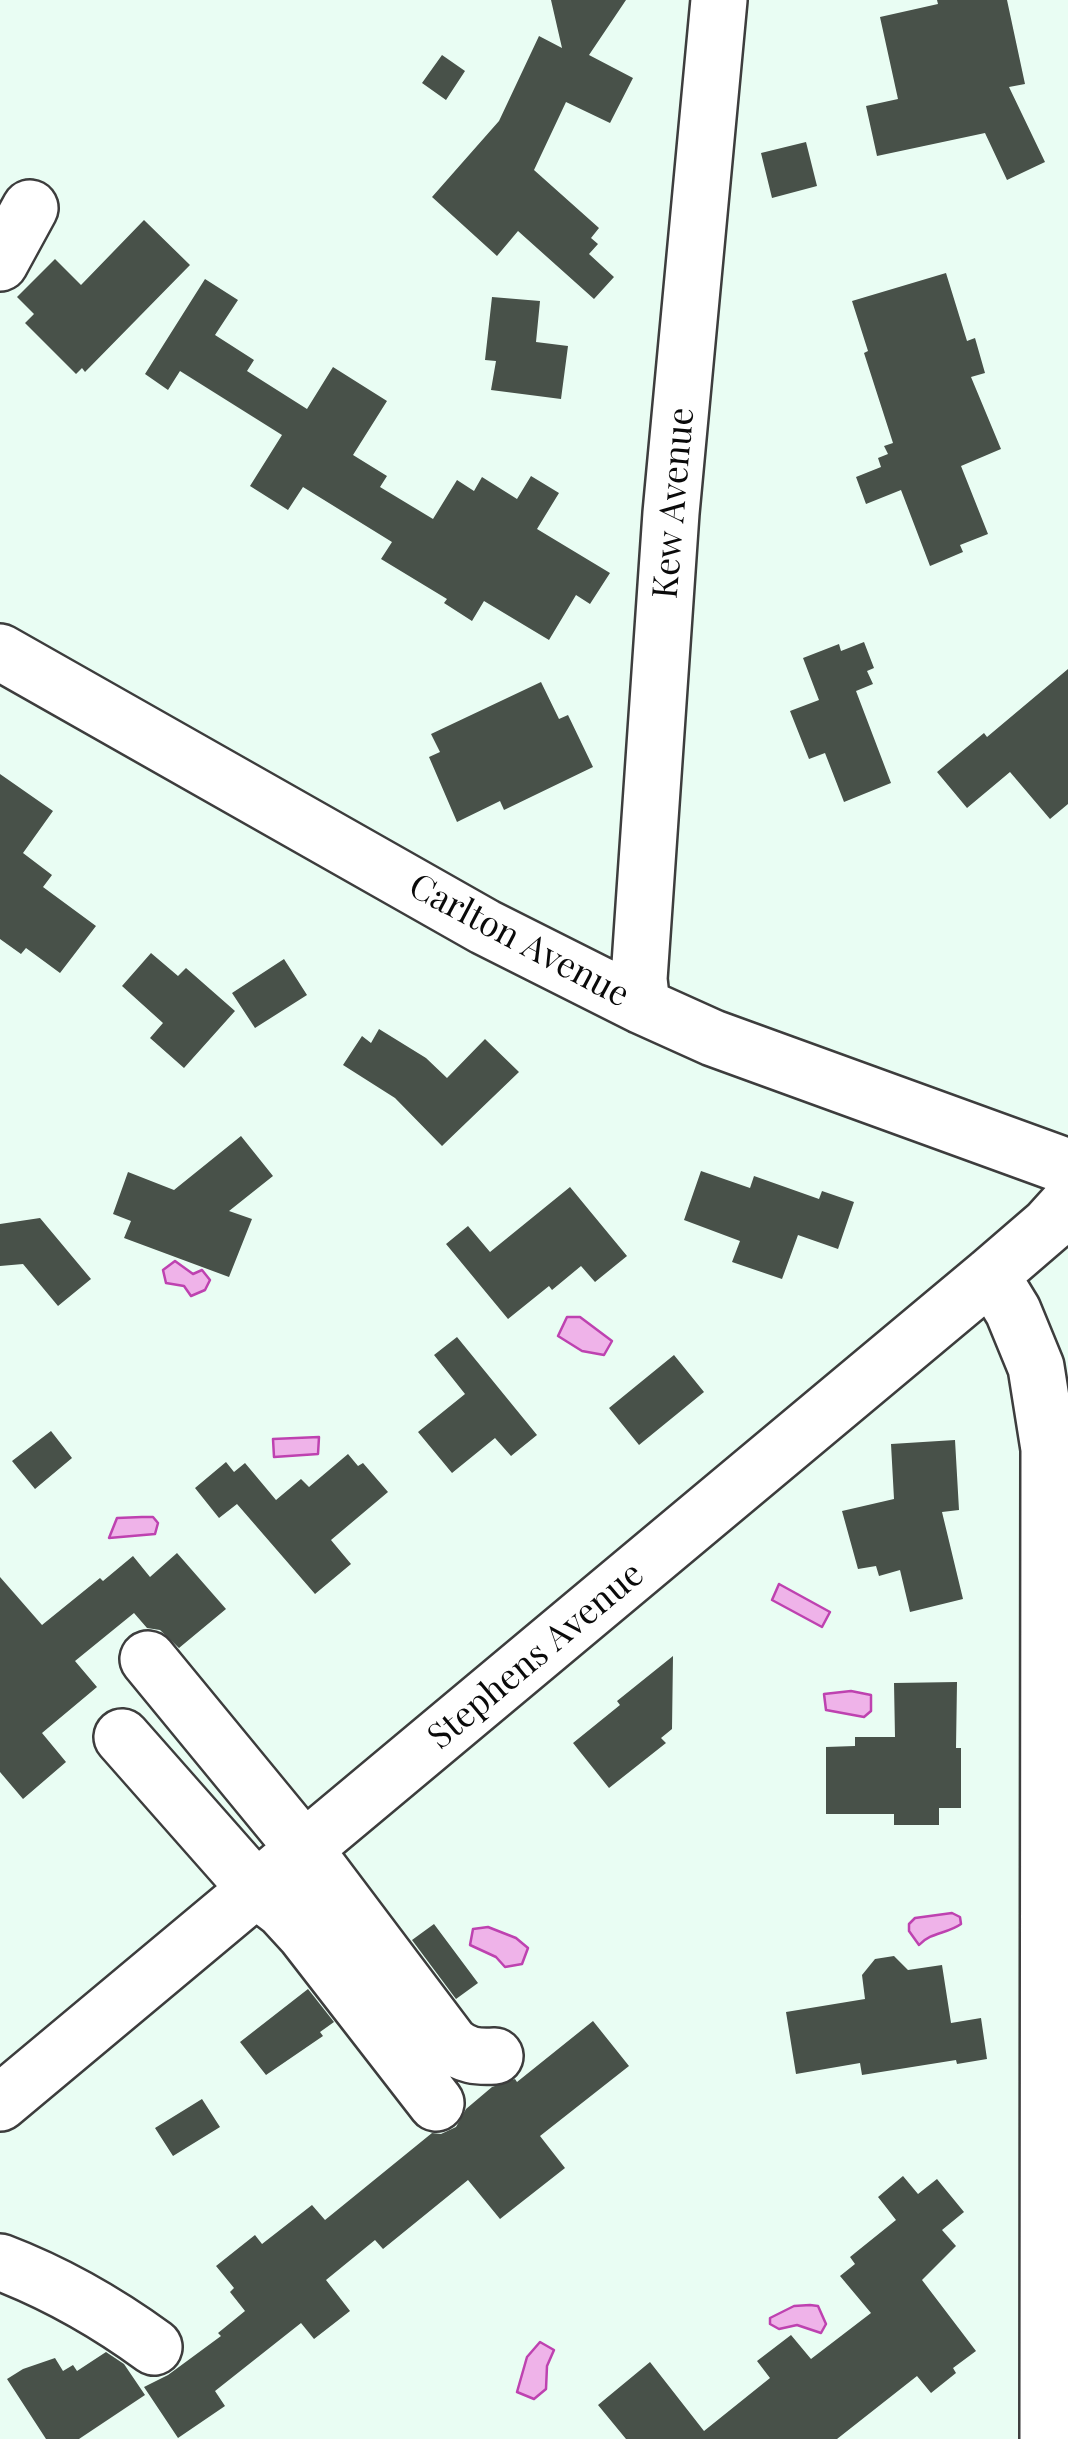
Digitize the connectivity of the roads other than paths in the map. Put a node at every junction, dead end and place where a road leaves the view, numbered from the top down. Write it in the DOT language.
graph roads {
  1 [pos="719,0"];
  2 [pos="30,208"];
  3 [pos="0,263"];
  4 [pos="0,652"];
  5 [pos="642,1006"];
  6 [pos="1068,1167"];
  7 [pos="1068,1204"];
  8 [pos="991,1275"];
  9 [pos="148,1659"];
  10 [pos="122,1737"];
  11 [pos="305,1850"];
  12 [pos="257,1890"];
  13 [pos="495,2056"];
  14 [pos="0,2103"];
  15 [pos="436,2103"];
  16 [pos="0,2262"];
  17 [pos="154,2346"];
  18 [pos="1048,2439"];
  1 -- 5 [label="street, Kew Avenue"];
  2 -- 3 [label="street"];
  4 -- 5 [label="street, Carlton Avenue"];
  5 -- 6 [label="street, Carlton Avenue"];
  7 -- 8 [label="street, Stephens Avenue"];
  8 -- 11 [label="street, Stephens Avenue"];
  8 -- 18 [label="street"];
  9 -- 11 [label="street"];
  10 -- 12 [label="street"];
  11 -- 12 [label="street, Stephens Avenue"];
  11 -- 13 [label="street"];
  12 -- 14 [label="street, Stephens Avenue"];
  12 -- 15 [label="street"];
  16 -- 17 [label="street"];
}
